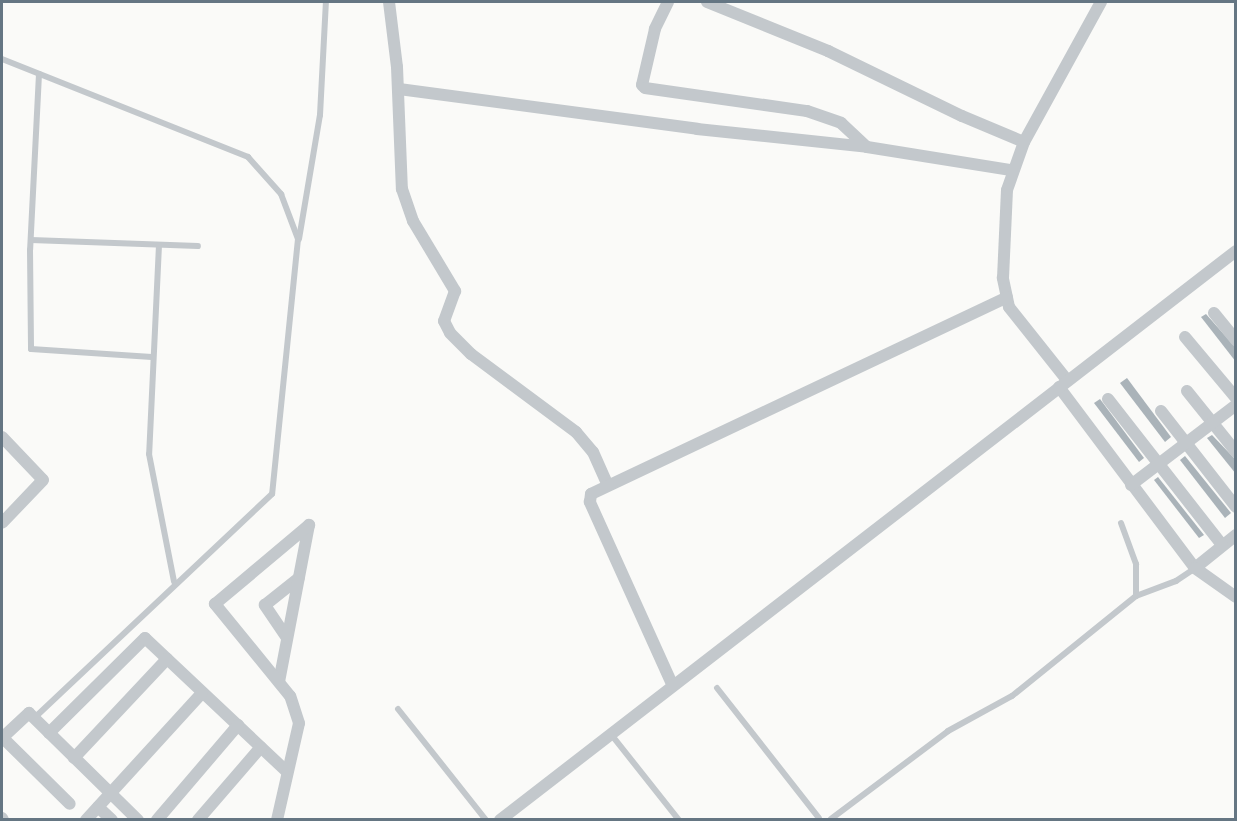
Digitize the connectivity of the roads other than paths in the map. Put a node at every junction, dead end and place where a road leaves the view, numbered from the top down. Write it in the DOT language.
graph roads {
  1 [pos="326,2"];
  2 [pos="389,2"];
  3 [pos="668,2"];
  4 [pos="707,2"];
  5 [pos="1101,2"];
  6 [pos="2,59"];
  7 [pos="39,74"];
  8 [pos="399,89"];
  9 [pos="1024,142"];
  10 [pos="867,147"];
  11 [pos="1011,170"];
  12 [pos="298,239"];
  13 [pos="31,240"];
  14 [pos="159,245"];
  15 [pos="198,246"];
  16 [pos="1236,251"];
  17 [pos="1007,297"];
  18 [pos="1214,313"];
  19 [pos="1185,337"];
  20 [pos="1236,340"];
  21 [pos="152,357"];
  22 [pos="1063,384"];
  23 [pos="1187,391"];
  24 [pos="1236,398"];
  25 [pos="1108,399"];
  26 [pos="1236,405"];
  27 [pos="1161,411"];
  28 [pos="1213,423"];
  29 [pos="2,437"];
  30 [pos="1186,444"];
  31 [pos="1236,452"];
  32 [pos="1160,463"];
  33 [pos="608,485"];
  34 [pos="1131,485"];
  35 [pos="1236,507"];
  36 [pos="4,516"];
  37 [pos="1121,523"];
  38 [pos="1236,534"];
  39 [pos="1222,545"];
  40 [pos="1195,568"];
  41 [pos="299,578"];
  42 [pos="174,582"];
  43 [pos="1136,596"];
  44 [pos="1236,597"];
  45 [pos="287,638"];
  46 [pos="166,659"];
  47 [pos="279,682"];
  48 [pos="672,684"];
  49 [pos="717,688"];
  50 [pos="202,693"];
  51 [pos="398,709"];
  52 [pos="34,718"];
  53 [pos="238,725"];
  54 [pos="610,732"];
  55 [pos="49,734"];
  56 [pos="2,738"];
  57 [pos="261,747"];
  58 [pos="74,758"];
  59 [pos="287,772"];
  60 [pos="110,794"];
  61 [pos="70,804"];
  62 [pos="98,807"];
  63 [pos="87,819"];
  64 [pos="112,819"];
  65 [pos="138,819"];
  66 [pos="157,819"];
  67 [pos="198,819"];
  68 [pos="277,819"];
  69 [pos="486,819"];
  70 [pos="500,819"];
  71 [pos="679,819"];
  72 [pos="819,819"];
  73 [pos="831,819"];
  1 -- 12 [label="lane"];
  2 -- 8 [label="street"];
  3 -- 10 [label="street"];
  4 -- 9 [label="street"];
  5 -- 9 [label="street"];
  6 -- 7 [label="lane"];
  7 -- 12 [label="lane"];
  7 -- 13 [label="lane"];
  8 -- 10 [label="street"];
  8 -- 33 [label="street"];
  9 -- 11 [label="street"];
  10 -- 11 [label="street"];
  11 -- 17 [label="street"];
  12 -- 42 [label="lane"];
  13 -- 14 [label="lane"];
  13 -- 21 [label="lane"];
  14 -- 15 [label="lane"];
  14 -- 21 [label="lane"];
  16 -- 22 [label="street"];
  17 -- 22 [label="street"];
  17 -- 33 [label="street"];
  18 -- 20 [label="street"];
  19 -- 24 [label="street"];
  21 -- 42 [label="lane"];
  22 -- 34 [label="street"];
  22 -- 48 [label="street"];
  23 -- 28 [label="street"];
  25 -- 32 [label="street"];
  26 -- 28 [label="street"];
  27 -- 30 [label="street"];
  28 -- 30 [label="street"];
  28 -- 31 [label="street"];
  29 -- 36 [label="street"];
  30 -- 32 [label="street"];
  30 -- 35 [label="street"];
  32 -- 34 [label="street"];
  32 -- 39 [label="street"];
  33 -- 48 [label="street"];
  34 -- 40 [label="street"];
  37 -- 43 [label="lane"];
  38 -- 39 [label="street"];
  39 -- 40 [label="street"];
  40 -- 43 [label="lane"];
  40 -- 44 [label="street"];
  41 -- 45 [label="street"];
  41 -- 45 [label="street"];
  41 -- 47 [label="street"];
  42 -- 52 [label="lane"];
  43 -- 73 [label="lane"];
  45 -- 47 [label="street"];
  46 -- 50 [label="street"];
  46 -- 55 [label="street"];
  46 -- 58 [label="street"];
  47 -- 59 [label="street"];
  48 -- 54 [label="street"];
  49 -- 72 [label="lane"];
  50 -- 53 [label="street"];
  50 -- 60 [label="street"];
  51 -- 69 [label="lane"];
  52 -- 55 [label="street"];
  52 -- 56 [label="street"];
  53 -- 57 [label="street"];
  53 -- 66 [label="street"];
  54 -- 70 [label="street"];
  54 -- 71 [label="lane"];
  55 -- 58 [label="street"];
  56 -- 61 [label="street"];
  57 -- 59 [label="street"];
  57 -- 67 [label="street"];
  58 -- 60 [label="street"];
  59 -- 68 [label="street"];
  60 -- 62 [label="street"];
  60 -- 65 [label="street"];
  62 -- 63 [label="street"];
  62 -- 64 [label="street"];
  72 -- 73 [label="lane"];
}
